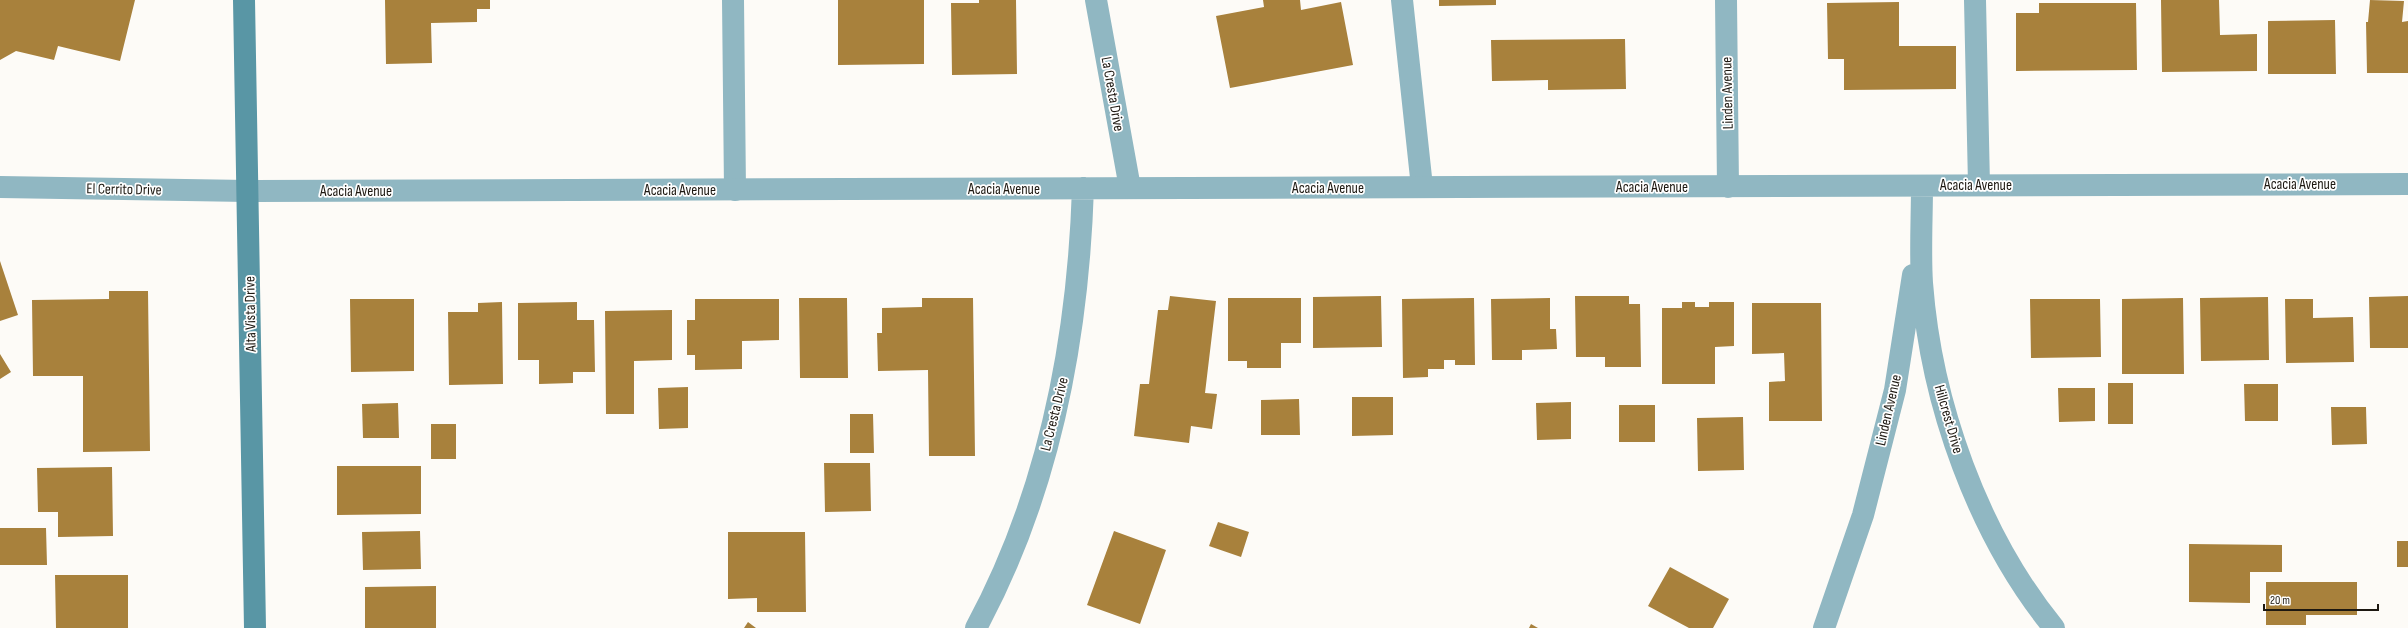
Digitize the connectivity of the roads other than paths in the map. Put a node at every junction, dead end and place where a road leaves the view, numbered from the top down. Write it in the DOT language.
graph roads {
  1 [pos="244,0"];
  2 [pos="733,0"];
  3 [pos="1096,0"];
  4 [pos="1402,0"];
  5 [pos="1726,0"];
  6 [pos="1975,0"];
  7 [pos="2408,184"];
  8 [pos="1979,185"];
  9 [pos="1728,186"];
  10 [pos="1922,186"];
  11 [pos="0,187"];
  12 [pos="1422,187"];
  13 [pos="1083,188"];
  14 [pos="1130,188"];
  15 [pos="735,190"];
  16 [pos="247,191"];
  17 [pos="255,628"];
  18 [pos="976,628"];
  19 [pos="1824,628"];
  20 [pos="2054,628"];
  1 -- 16 [label="street, Alta Vista Drive"];
  2 -- 15 [label="street"];
  3 -- 14 [label="street, La Cresta Drive"];
  4 -- 12 [label="street"];
  5 -- 9 [label="street, Linden Avenue"];
  6 -- 8 [label="street"];
  7 -- 8 [label="street, Acacia Avenue"];
  8 -- 10 [label="street, Acacia Avenue"];
  9 -- 10 [label="street, Acacia Avenue"];
  9 -- 12 [label="street, Acacia Avenue"];
  10 -- 19 [label="street, Linden Avenue"];
  10 -- 20 [label="street, Hillcrest Drive"];
  11 -- 16 [label="street, El Cerrito Drive"];
  12 -- 14 [label="street, Acacia Avenue"];
  13 -- 14 [label="street, Acacia Avenue"];
  13 -- 15 [label="street, Acacia Avenue"];
  13 -- 18 [label="street, La Cresta Drive"];
  15 -- 16 [label="street, Acacia Avenue"];
  16 -- 17 [label="street, Alta Vista Drive"];
}
